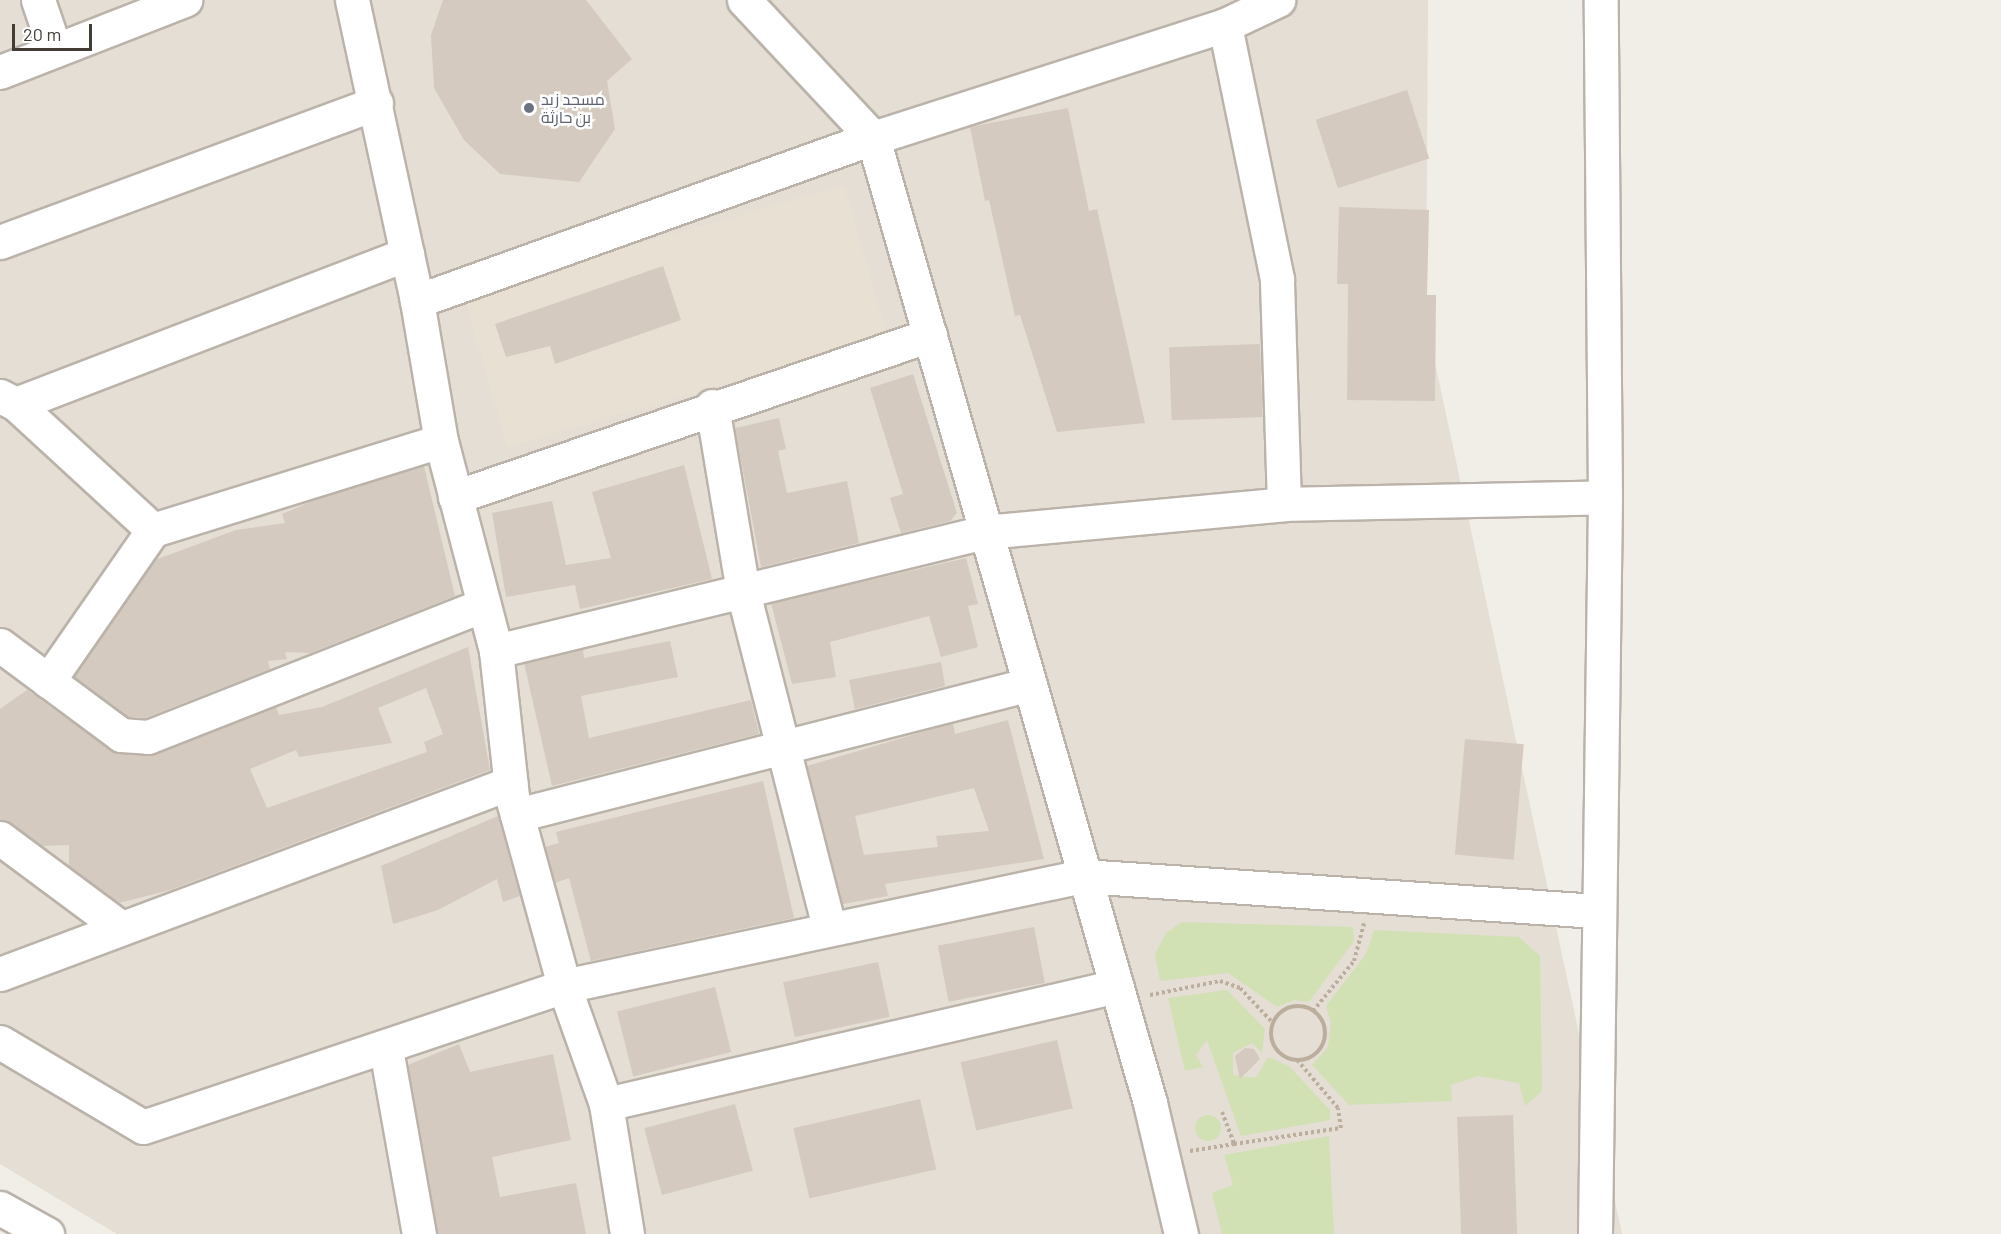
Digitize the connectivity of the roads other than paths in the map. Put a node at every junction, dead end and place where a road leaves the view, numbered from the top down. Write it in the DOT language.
graph roads {
  1 [pos="38,0"];
  2 [pos="186,0"];
  3 [pos="352,0"];
  4 [pos="744,0"];
  5 [pos="1278,0"];
  6 [pos="1600,0"];
  7 [pos="1225,25"];
  8 [pos="55,50"];
  9 [pos="0,72"];
  10 [pos="376,103"];
  11 [pos="873,138"];
  12 [pos="0,242"];
  13 [pos="407,254"];
  14 [pos="417,301"];
  15 [pos="930,335"];
  16 [pos="8,400"];
  17 [pos="712,406"];
  18 [pos="441,441"];
  19 [pos="455,497"];
  20 [pos="1605,497"];
  21 [pos="1284,504"];
  22 [pos="153,530"];
  23 [pos="985,532"];
  24 [pos="743,592"];
  25 [pos="481,606"];
  26 [pos="0,645"];
  27 [pos="496,651"];
  28 [pos="48,681"];
  29 [pos="1030,684"];
  30 [pos="783,750"];
  31 [pos="510,783"];
  32 [pos="517,815"];
  33 [pos="0,838"];
  34 [pos="1083,876"];
  35 [pos="1596,911"];
  36 [pos="828,926"];
  37 [pos="121,928"];
  38 [pos="0,974"];
  39 [pos="564,986"];
  40 [pos="1119,993"];
  41 [pos="0,1042"];
  42 [pos="386,1049"];
  43 [pos="606,1104"];
  44 [pos="0,1208"];
  45 [pos="47,1234"];
  46 [pos="419,1234"];
  47 [pos="627,1234"];
  48 [pos="1181,1234"];
  49 [pos="1595,1234"];
  1 -- 8 [label="street"];
  2 -- 8 [label="street"];
  3 -- 10 [label="street"];
  4 -- 11 [label="street"];
  5 -- 7 [label="street"];
  6 -- 20 [label="street"];
  7 -- 11 [label="street"];
  7 -- 21 [label="street"];
  8 -- 9 [label="street"];
  10 -- 12 [label="street"];
  10 -- 13 [label="street"];
  11 -- 14 [label="street"];
  11 -- 15 [label="street"];
  13 -- 14 [label="street"];
  13 -- 16 [label="street"];
  14 -- 18 [label="street"];
  15 -- 17 [label="street"];
  15 -- 23 [label="street"];
  16 -- 22 [label="street"];
  17 -- 19 [label="street"];
  17 -- 24 [label="street"];
  18 -- 19 [label="street"];
  18 -- 22 [label="street"];
  19 -- 25 [label="street"];
  20 -- 21 [label="street"];
  20 -- 35 [label="street"];
  21 -- 23 [label="street"];
  22 -- 28 [label="street"];
  23 -- 24 [label="street"];
  23 -- 29 [label="street"];
  24 -- 27 [label="street"];
  24 -- 30 [label="street"];
  25 -- 27 [label="street"];
  25 -- 28 [label="street"];
  26 -- 28 [label="street"];
  27 -- 31 [label="street"];
  29 -- 30 [label="street"];
  29 -- 34 [label="street"];
  30 -- 32 [label="street"];
  30 -- 36 [label="street"];
  31 -- 32 [label="street"];
  31 -- 37 [label="street"];
  32 -- 39 [label="street"];
  33 -- 37 [label="street"];
  34 -- 35 [label="street"];
  34 -- 36 [label="street"];
  34 -- 40 [label="street"];
  35 -- 49 [label="street"];
  36 -- 39 [label="street"];
  37 -- 38 [label="street"];
  39 -- 42 [label="street"];
  39 -- 43 [label="street"];
  40 -- 43 [label="street"];
  40 -- 48 [label="street"];
  41 -- 42 [label="street"];
  42 -- 46 [label="street"];
  43 -- 47 [label="street"];
  44 -- 45 [label="street"];
}
